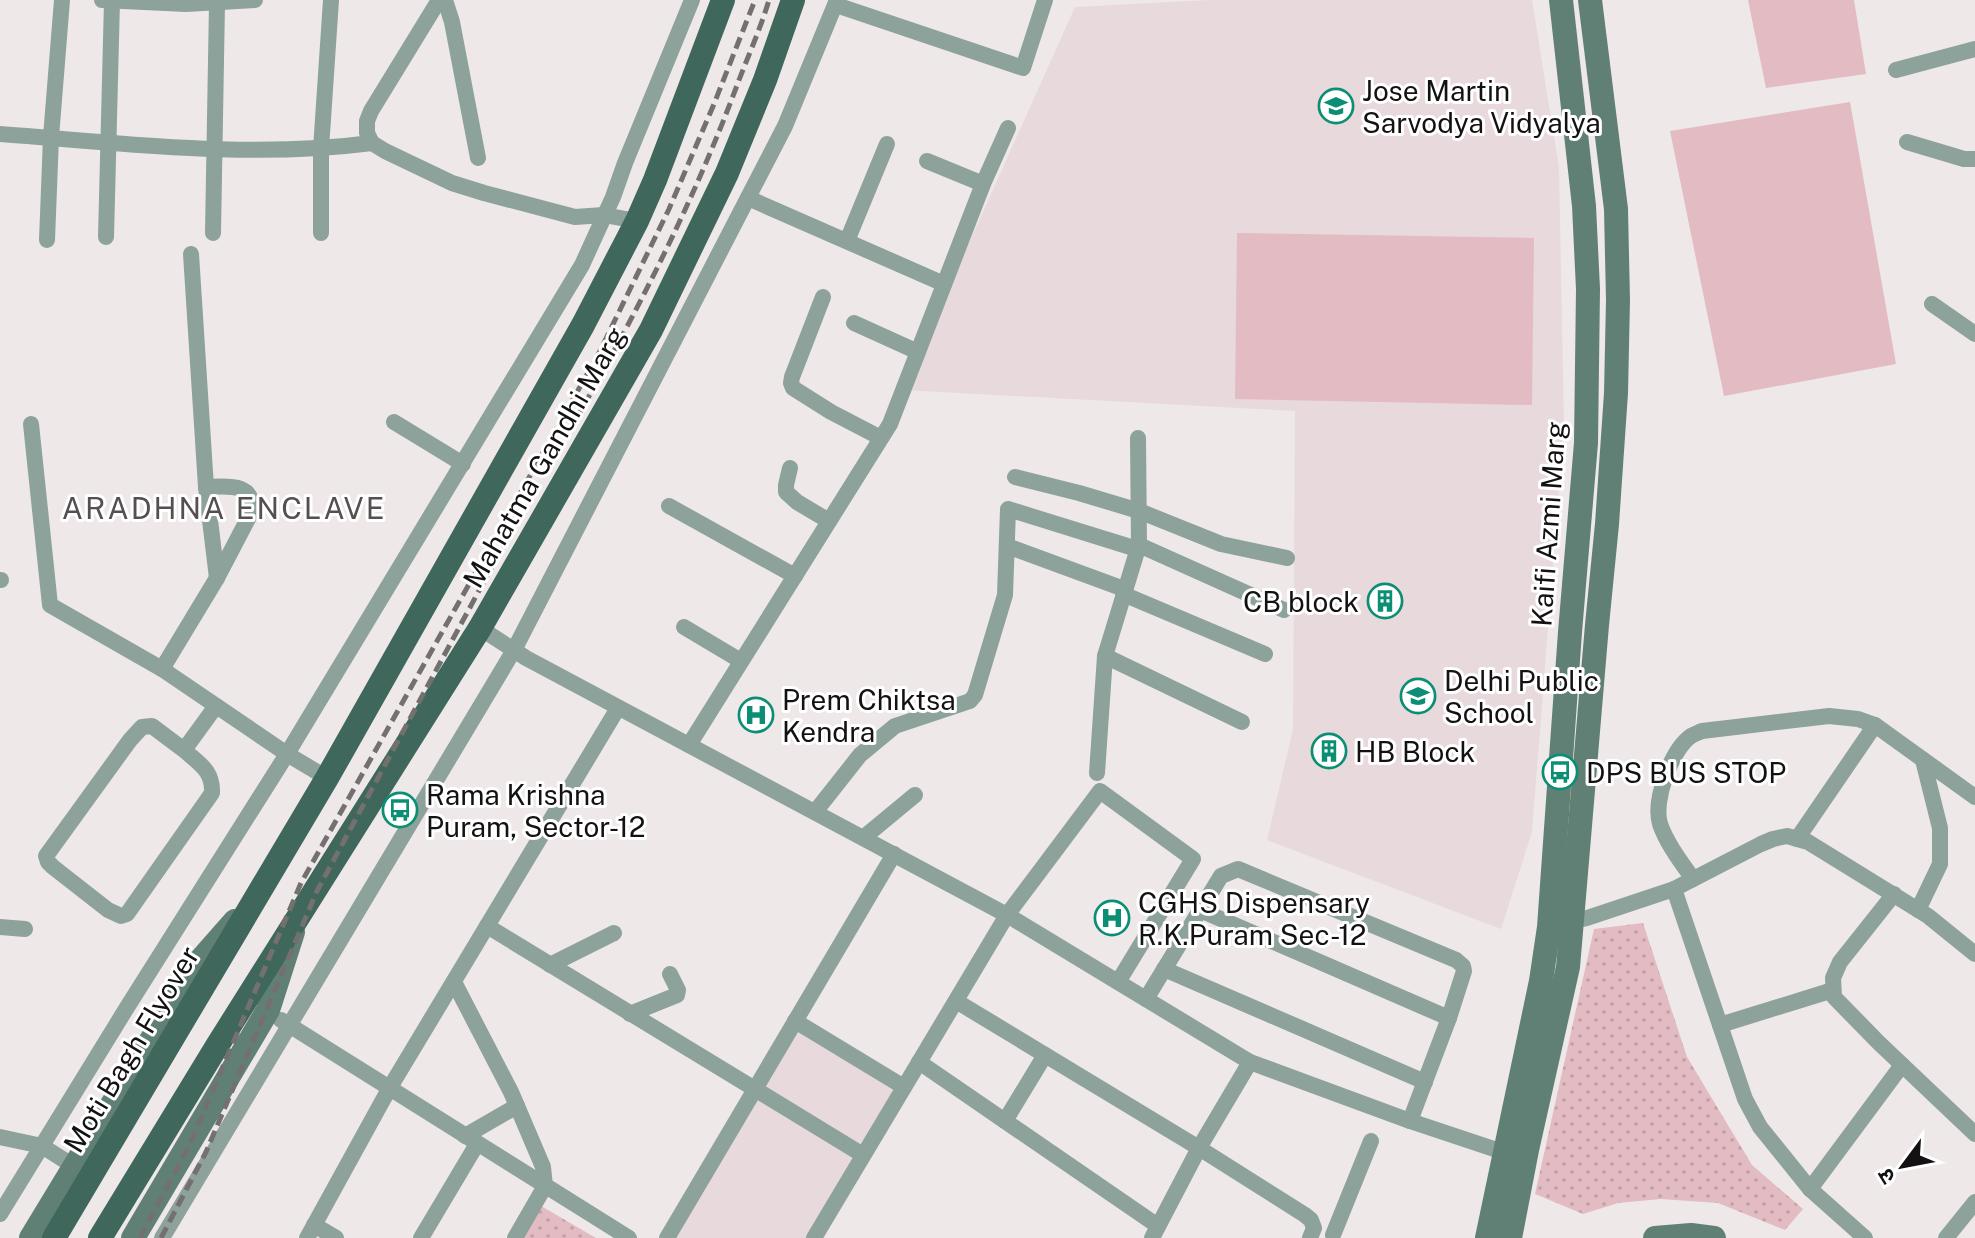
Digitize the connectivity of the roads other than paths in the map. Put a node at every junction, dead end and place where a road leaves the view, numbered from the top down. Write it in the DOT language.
graph roads {
  1 [pos="62,0"];
  2 [pos="102,0"];
  3 [pos="255,0"];
  4 [pos="331,0"];
  5 [pos="442,0"];
  6 [pos="692,0"];
  7 [pos="723,0"];
  8 [pos="793,0"];
  9 [pos="1045,0"];
  10 [pos="1561,0"];
  11 [pos="1590,0"];
  12 [pos="112,1"];
  13 [pos="187,2"];
  14 [pos="837,2"];
  15 [pos="217,3"];
  16 [pos="1975,49"];
  17 [pos="1896,70"];
  18 [pos="1008,128"];
  19 [pos="0,134"];
  20 [pos="51,137"];
  21 [pos="108,142"];
  22 [pos="1907,142"];
  23 [pos="372,143"];
  24 [pos="887,144"];
  25 [pos="215,149"];
  26 [pos="321,149"];
  27 [pos="478,158"];
  28 [pos="1975,159"];
  29 [pos="927,161"];
  30 [pos="983,184"];
  31 [pos="748,198"];
  32 [pos="604,215"];
  33 [pos="637,221"];
  34 [pos="213,233"];
  35 [pos="321,233"];
  36 [pos="106,237"];
  37 [pos="47,240"];
  38 [pos="847,241"];
  39 [pos="191,254"];
  40 [pos="944,284"];
  41 [pos="823,297"];
  42 [pos="1932,304"];
  43 [pos="854,323"];
  44 [pos="1975,334"];
  45 [pos="918,352"];
  46 [pos="394,422"];
  47 [pos="31,424"];
  48 [pos="881,438"];
  49 [pos="1138,438"];
  50 [pos="463,464"];
  51 [pos="790,468"];
  52 [pos="1015,477"];
  53 [pos="206,487"];
  54 [pos="669,506"];
  55 [pos="1139,511"];
  56 [pos="829,521"];
  57 [pos="1007,546"];
  58 [pos="1138,547"];
  59 [pos="1287,558"];
  60 [pos="795,576"];
  61 [pos="217,578"];
  62 [pos="1124,592"];
  63 [pos="1284,610"];
  64 [pos="684,627"];
  65 [pos="480,628"];
  66 [pos="514,650"];
  67 [pos="1265,654"];
  68 [pos="1105,656"];
  69 [pos="741,661"];
  70 [pos="162,669"];
  71 [pos="216,706"];
  72 [pos="618,708"];
  73 [pos="1242,722"];
  74 [pos="1875,725"];
  75 [pos="689,745"];
  76 [pos="184,750"];
  77 [pos="287,754"];
  78 [pos="1923,760"];
  79 [pos="1097,773"];
  80 [pos="327,778"];
  81 [pos="915,795"];
  82 [pos="1975,797"];
  83 [pos="815,812"];
  84 [pos="863,838"];
  85 [pos="1797,839"];
  86 [pos="894,854"];
  87 [pos="1693,879"];
  88 [pos="1674,889"];
  89 [pos="261,891"];
  90 [pos="1894,894"];
  91 [pos="1200,910"];
  92 [pos="1918,910"];
  93 [pos="1007,915"];
  94 [pos="298,918"];
  95 [pos="1560,924"];
  96 [pos="487,926"];
  97 [pos="0,927"];
  98 [pos="25,929"];
  99 [pos="614,933"];
  100 [pos="1975,954"];
  101 [pos="550,965"];
  102 [pos="1164,969"];
  103 [pos="670,974"];
  104 [pos="454,982"];
  105 [pos="1118,982"];
  106 [pos="1833,990"];
  107 [pos="1146,999"];
  108 [pos="956,1001"];
  109 [pos="268,1010"];
  110 [pos="630,1014"];
  111 [pos="1449,1018"];
  112 [pos="795,1021"];
  113 [pos="1720,1025"];
  114 [pos="288,1026"];
  115 [pos="1045,1055"];
  116 [pos="919,1062"];
  117 [pos="1250,1062"];
  118 [pos="1902,1065"];
  119 [pos="1425,1082"];
  120 [pos="904,1087"];
  121 [pos="389,1089"];
  122 [pos="755,1089"];
  123 [pos="517,1106"];
  124 [pos="1005,1121"];
  125 [pos="1410,1121"];
  126 [pos="1975,1134"];
  127 [pos="0,1137"];
  128 [pos="471,1140"];
  129 [pos="1371,1141"];
  130 [pos="42,1146"];
  131 [pos="1199,1148"];
  132 [pos="863,1155"];
  133 [pos="1516,1156"];
  134 [pos="75,1167"];
  135 [pos="545,1186"];
  136 [pos="1810,1189"];
  137 [pos="1975,1202"];
  138 [pos="0,1214"];
  139 [pos="310,1231"];
  140 [pos="1155,1232"];
  141 [pos="1312,1233"];
  142 [pos="618,1235"];
  143 [pos="1337,1236"];
  144 [pos="31,1238"];
  145 [pos="54,1238"];
  146 [pos="100,1238"];
  147 [pos="133,1238"];
  148 [pos="162,1238"];
  149 [pos="336,1238"];
  150 [pos="421,1238"];
  151 [pos="515,1238"];
  152 [pos="667,1238"];
  153 [pos="814,1238"];
  154 [pos="1487,1238"];
  155 [pos="1510,1238"];
  156 [pos="1655,1238"];
  157 [pos="1714,1238"];
  158 [pos="1865,1238"];
  159 [pos="1946,1238"];
  1 -- 20 [label="street"];
  2 -- 12 [label="street"];
  3 -- 15 [label="street"];
  4 -- 26 [label="street"];
  5 -- 23 [label="street"];
  5 -- 27 [label="street"];
  6 -- 32 [label="street"];
  7 -- 33 [label="main road, Mahatma Gandhi Marg"];
  8 -- 65 [label="main road, Mahatma Gandhi Marg"];
  9 -- 14 [label="street"];
  10 -- 95 [label="street, Kaifi Azmi Marg"];
  11 -- 95 [label="street"];
  12 -- 13 [label="street"];
  12 -- 21 [label="street"];
  13 -- 15 [label="street"];
  14 -- 31 [label="street"];
  15 -- 25 [label="street"];
  16 -- 17 [label="street"];
  18 -- 30 [label="street"];
  19 -- 20 [label="street"];
  20 -- 21 [label="street"];
  20 -- 37 [label="street"];
  21 -- 25 [label="street"];
  21 -- 36 [label="street"];
  22 -- 28 [label="street"];
  23 -- 26 [label="street"];
  23 -- 32 [label="street"];
  24 -- 38 [label="street"];
  25 -- 26 [label="street"];
  25 -- 34 [label="street"];
  26 -- 35 [label="street"];
  29 -- 30 [label="street"];
  30 -- 40 [label="street"];
  31 -- 38 [label="street"];
  31 -- 66 [label="street"];
  32 -- 33 [label="street"];
  32 -- 50 [label="street"];
  33 -- 80 [label="main road, Mahatma Gandhi Marg"];
  38 -- 40 [label="street"];
  39 -- 53 [label="street"];
  40 -- 45 [label="street"];
  41 -- 48 [label="street"];
  42 -- 44 [label="street"];
  43 -- 45 [label="street"];
  45 -- 48 [label="street"];
  46 -- 50 [label="street"];
  47 -- 70 [label="street"];
  48 -- 56 [label="street"];
  49 -- 55 [label="street"];
  50 -- 77 [label="street"];
  51 -- 56 [label="street"];
  52 -- 55 [label="street"];
  53 -- 61 [label="street"];
  53 -- 61 [label="street"];
  54 -- 60 [label="street"];
  55 -- 58 [label="street"];
  55 -- 59 [label="street"];
  56 -- 60 [label="street"];
  57 -- 58 [label="street"];
  57 -- 62 [label="street"];
  57 -- 83 [label="street"];
  58 -- 62 [label="street"];
  58 -- 63 [label="street"];
  60 -- 69 [label="street"];
  61 -- 70 [label="street"];
  62 -- 67 [label="street"];
  62 -- 68 [label="street"];
  64 -- 69 [label="street"];
  65 -- 66 [label="street"];
  65 -- 94 [label="main road, Mahatma Gandhi Marg"];
  66 -- 72 [label="street"];
  66 -- 114 [label="street"];
  68 -- 73 [label="street"];
  68 -- 79 [label="street"];
  69 -- 75 [label="street"];
  70 -- 71 [label="street"];
  71 -- 76 [label="street"];
  71 -- 77 [label="street"];
  72 -- 75 [label="street"];
  72 -- 96 [label="street"];
  74 -- 78 [label="street"];
  74 -- 85 [label="street"];
  74 -- 87 [label="street"];
  75 -- 83 [label="street"];
  76 -- 76 [label="street"];
  77 -- 80 [label="street"];
  77 -- 130 [label="street"];
  78 -- 82 [label="street"];
  78 -- 92 [label="street"];
  80 -- 89 [label="main road, Mahatma Gandhi Marg"];
  81 -- 84 [label="street"];
  83 -- 84 [label="street"];
  84 -- 86 [label="street"];
  85 -- 87 [label="street"];
  85 -- 90 [label="street"];
  86 -- 93 [label="street"];
  86 -- 112 [label="street"];
  87 -- 88 [label="street"];
  88 -- 95 [label="street"];
  88 -- 113 [label="street"];
  89 -- 134 [label="street"];
  89 -- 145 [label="main road, Moti Bagh Flyover"];
  90 -- 92 [label="street"];
  90 -- 106 [label="street"];
  91 -- 102 [label="street"];
  91 -- 111 [label="street"];
  91 -- 111 [label="street"];
  92 -- 100 [label="street"];
  93 -- 105 [label="street"];
  93 -- 105 [label="street"];
  93 -- 108 [label="street"];
  94 -- 109 [label="street"];
  94 -- 146 [label="main road"];
  95 -- 133 [label="street, Kaifi Azmi Marg"];
  96 -- 101 [label="street"];
  96 -- 104 [label="street"];
  97 -- 98 [label="street"];
  99 -- 101 [label="street"];
  101 -- 110 [label="street"];
  102 -- 107 [label="street"];
  102 -- 119 [label="street"];
  103 -- 110 [label="street"];
  104 -- 121 [label="street"];
  104 -- 123 [label="street"];
  105 -- 107 [label="street"];
  106 -- 113 [label="street"];
  106 -- 118 [label="street"];
  107 -- 117 [label="street"];
  108 -- 115 [label="street"];
  108 -- 116 [label="street"];
  109 -- 114 [label="street"];
  109 -- 147 [label="street"];
  110 -- 122 [label="street"];
  111 -- 119 [label="street"];
  112 -- 120 [label="street"];
  112 -- 122 [label="street"];
  113 -- 136 [label="street"];
  114 -- 121 [label="street"];
  114 -- 148 [label="street"];
  115 -- 124 [label="street"];
  115 -- 131 [label="street"];
  116 -- 120 [label="street"];
  116 -- 124 [label="street"];
  117 -- 125 [label="street"];
  117 -- 131 [label="street"];
  118 -- 126 [label="street"];
  118 -- 136 [label="street"];
  119 -- 125 [label="street"];
  120 -- 132 [label="street"];
  121 -- 128 [label="street"];
  121 -- 139 [label="street"];
  122 -- 132 [label="street"];
  122 -- 152 [label="street"];
  123 -- 128 [label="street"];
  123 -- 135 [label="street"];
  124 -- 140 [label="street"];
  125 -- 133 [label="street"];
  127 -- 130 [label="street"];
  128 -- 135 [label="street"];
  128 -- 150 [label="street"];
  129 -- 143 [label="street"];
  130 -- 134 [label="street"];
  130 -- 138 [label="street"];
  131 -- 140 [label="street"];
  131 -- 141 [label="street"];
  132 -- 153 [label="street"];
  133 -- 154 [label="street, Kaifi Azmi Marg"];
  133 -- 155 [label="street"];
  134 -- 144 [label="street"];
  135 -- 142 [label="street"];
  135 -- 151 [label="street"];
  136 -- 158 [label="street"];
  137 -- 159 [label="street"];
  139 -- 149 [label="street"];
  141 -- 143 [label="street"];
  156 -- 157 [label="street"];
}
